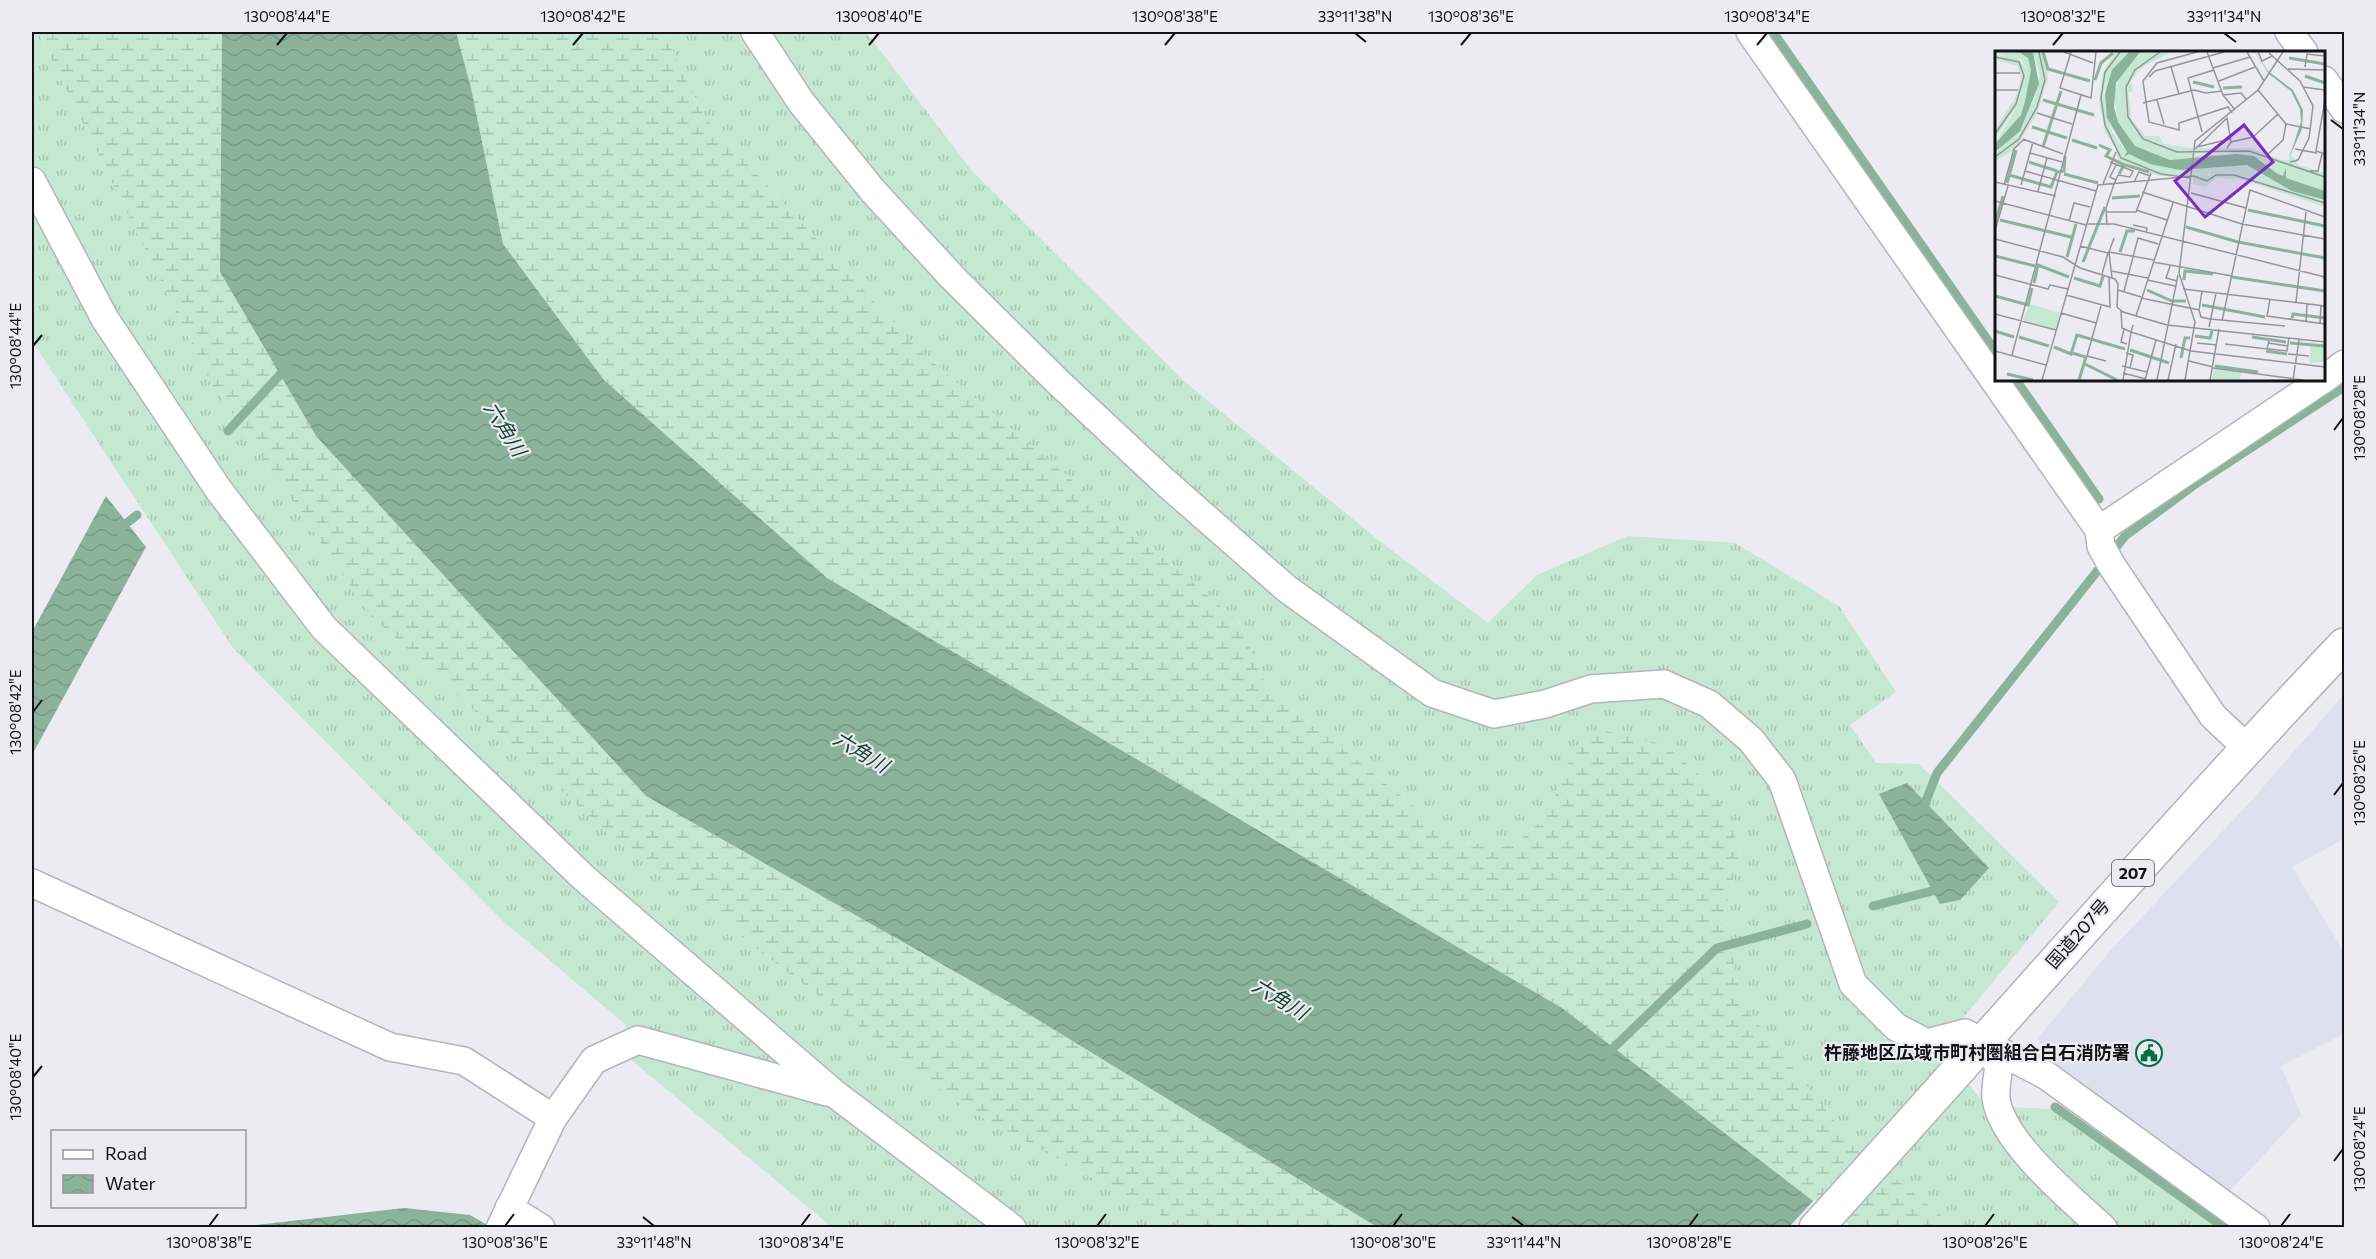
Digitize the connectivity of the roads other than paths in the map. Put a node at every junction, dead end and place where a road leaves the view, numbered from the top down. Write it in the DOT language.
graph roads {
  1 [pos="754,32"];
  2 [pos="1750,32"];
  3 [pos="2289,32"];
  4 [pos="2303,51"];
  5 [pos="2325,81"];
  6 [pos="2344,109"];
  7 [pos="32,181"];
  8 [pos="2344,364"];
  9 [pos="2325,378"];
  10 [pos="2320,381"];
  11 [pos="2104,547"];
  12 [pos="2344,645"];
  13 [pos="2247,748"];
  14 [pos="32,883"];
  15 [pos="1983,1044"];
  16 [pos="835,1094"];
  17 [pos="553,1118"];
  18 [pos="505,1218"];
  19 [pos="540,1227"];
  20 [pos="1012,1227"];
  21 [pos="1816,1227"];
  22 [pos="2103,1227"];
  23 [pos="2256,1227"];
  1 -- 15 [label="street"];
  2 -- 11 [label="street"];
  3 -- 4 [label="street"];
  5 -- 6 [label="street"];
  7 -- 16 [label="street"];
  8 -- 9 [label="street"];
  10 -- 11 [label="street"];
  11 -- 13 [label="street"];
  12 -- 13 [label="highway, 国道207号 / 207"];
  13 -- 15 [label="highway, 国道207号 / 207"];
  14 -- 17 [label="street"];
  15 -- 21 [label="highway, 国道207号 / 207"];
  15 -- 22 [label="street"];
  15 -- 23 [label="street"];
  16 -- 17 [label="street"];
  16 -- 20 [label="street"];
  17 -- 18 [label="street"];
  18 -- 19 [label="street"];
}
